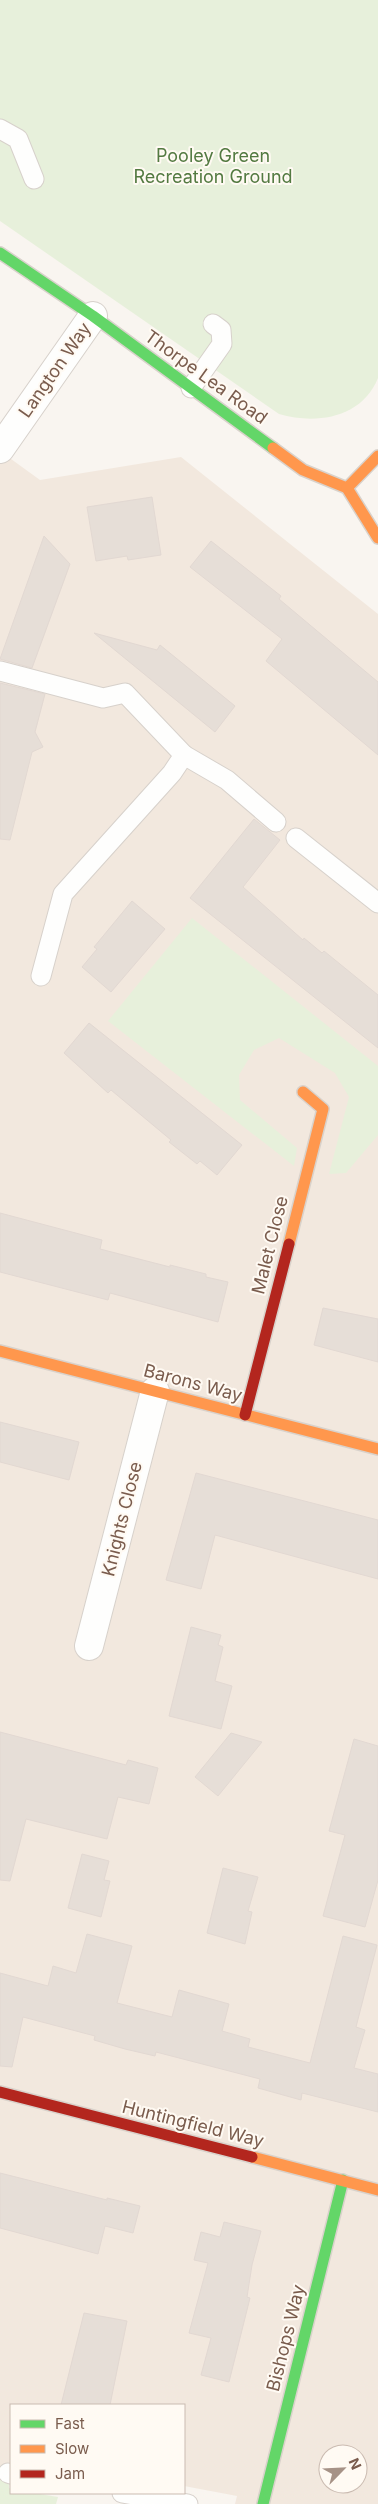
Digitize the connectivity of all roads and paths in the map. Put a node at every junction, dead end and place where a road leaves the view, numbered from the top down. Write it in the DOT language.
graph roads {
  1 [pos="0,129"];
  2 [pos="34,179"];
  3 [pos="0,253"];
  4 [pos="93,316"];
  5 [pos="213,324"];
  6 [pos="191,388"];
  7 [pos="0,449"];
  8 [pos="378,456"];
  9 [pos="347,488"];
  10 [pos="378,538"];
  11 [pos="0,671"];
  12 [pos="184,755"];
  13 [pos="276,822"];
  14 [pos="296,838"];
  15 [pos="378,903"];
  16 [pos="41,976"];
  17 [pos="303,1092"];
  18 [pos="0,1351"];
  19 [pos="154,1391"];
  20 [pos="245,1415"];
  21 [pos="378,1449"];
  22 [pos="89,1646"];
  23 [pos="0,2092"];
  24 [pos="343,2180"];
  25 [pos="378,2190"];
  26 [pos="128,2494"];
  27 [pos="188,2504"];
  28 [pos="263,2504"];
  1 -- 2 [label="lane"];
  3 -- 4 [label="street, Thorpe Lea Road"];
  4 -- 6 [label="street, Thorpe Lea Road"];
  4 -- 7 [label="street, Langton Way"];
  5 -- 6 [label="lane"];
  6 -- 9 [label="street, Thorpe Lea Road"];
  8 -- 9 [label="street"];
  9 -- 10 [label="street"];
  11 -- 12 [label="lane"];
  12 -- 13 [label="lane"];
  12 -- 16 [label="lane"];
  14 -- 15 [label="lane"];
  17 -- 20 [label="street, Malet Close"];
  18 -- 19 [label="street, Barons Way"];
  19 -- 20 [label="street, Barons Way"];
  19 -- 22 [label="street, Knights Close"];
  20 -- 21 [label="street, Barons Way"];
  23 -- 24 [label="street, Huntingfield Way"];
  24 -- 25 [label="street, Huntingfield Way"];
  24 -- 28 [label="street, Bishops Way"];
  26 -- 27 [label="lane"];
}
